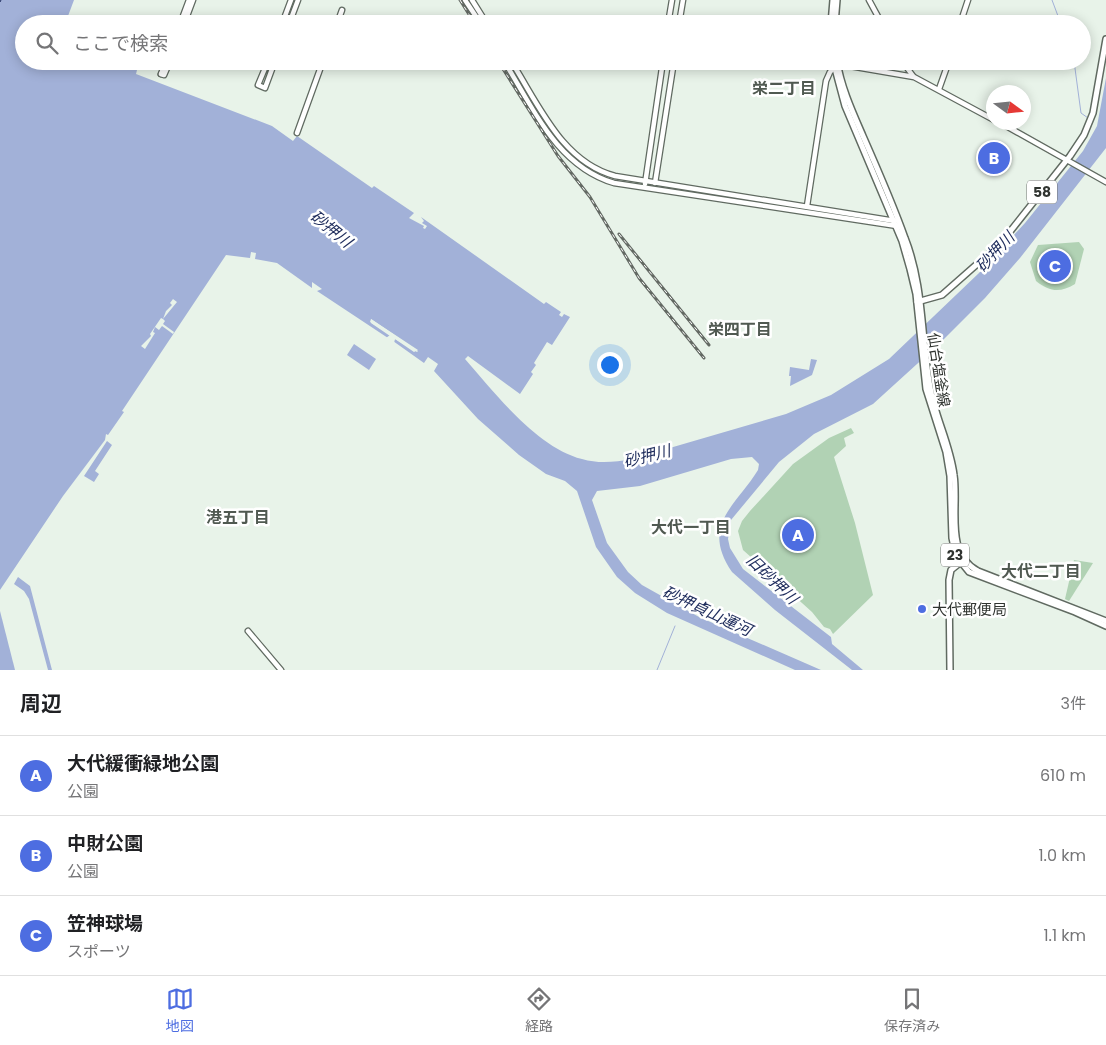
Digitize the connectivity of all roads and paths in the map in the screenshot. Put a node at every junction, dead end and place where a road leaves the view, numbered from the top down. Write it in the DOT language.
graph roads {
  1 [pos="191,0"];
  2 [pos="291,0"];
  3 [pos="298,0"];
  4 [pos="465,0"];
  5 [pos="472,0"];
  6 [pos="672,0"];
  7 [pos="683,0"];
  8 [pos="833,0"];
  9 [pos="837,0"];
  10 [pos="869,0"];
  11 [pos="968,0"];
  12 [pos="342,10"];
  13 [pos="185,15"];
  14 [pos="285,15"];
  15 [pos="292,15"];
  16 [pos="340,15"];
  17 [pos="475,15"];
  18 [pos="481,15"];
  19 [pos="670,15"];
  20 [pos="680,15"];
  21 [pos="832,15"];
  22 [pos="836,15"];
  23 [pos="877,15"];
  24 [pos="963,15"];
  25 [pos="1106,39"];
  26 [pos="264,70"];
  27 [pos="272,70"];
  28 [pos="320,70"];
  29 [pos="510,70"];
  30 [pos="517,70"];
  31 [pos="662,70"];
  32 [pos="673,70"];
  33 [pos="832,70"];
  34 [pos="837,70"];
  35 [pos="878,70"];
  36 [pos="904,70"];
  37 [pos="907,70"];
  38 [pos="946,70"];
  39 [pos="900,73"];
  40 [pos="914,77"];
  41 [pos="939,90"];
  42 [pos="986,116"];
  43 [pos="1012,130"];
  44 [pos="297,133"];
  45 [pos="1068,162"];
  46 [pos="645,181"];
  47 [pos="655,182"];
  48 [pos="1106,182"];
  49 [pos="646,187"];
  50 [pos="654,189"];
  51 [pos="807,206"];
  52 [pos="896,223"];
  53 [pos="918,302"];
  54 [pos="961,562"];
  55 [pos="1106,621"];
  56 [pos="1106,626"];
  57 [pos="248,631"];
  58 [pos="281,670"];
  59 [pos="950,670"];
  1 -- 13 [label="street"];
  2 -- 14 [label="street"];
  3 -- 15 [label="street"];
  4 -- 17 [label="street"];
  5 -- 18 [label="street"];
  6 -- 19 [label="street"];
  7 -- 20 [label="street"];
  8 -- 21 [label="main road"];
  9 -- 22 [label="main road"];
  10 -- 23 [label="street"];
  11 -- 24 [label="street"];
  12 -- 16 [label="street"];
  25 -- 45 [label="main road, 58"];
  26 -- 27 [label="street"];
  28 -- 44 [label="street"];
  29 -- 49 [label="street"];
  30 -- 46 [label="street"];
  31 -- 46 [label="street"];
  32 -- 47 [label="street"];
  33 -- 51 [label="street"];
  34 -- 52 [label="main road, 仙台塩釜線 / 23"];
  35 -- 39 [label="street"];
  36 -- 39 [label="street"];
  37 -- 40 [label="street"];
  38 -- 41 [label="street"];
  39 -- 40 [label="street"];
  40 -- 41 [label="street"];
  41 -- 42 [label="street"];
  43 -- 45 [label="street"];
  45 -- 48 [label="street"];
  45 -- 53 [label="main road, 58"];
  46 -- 47 [label="street"];
  46 -- 49 [label="street"];
  47 -- 50 [label="street"];
  47 -- 51 [label="street"];
  49 -- 50 [label="street"];
  50 -- 52 [label="street"];
  51 -- 52 [label="street"];
  52 -- 53 [label="main road, 仙台塩釜線 / 23"];
  53 -- 54 [label="main road, 仙台塩釜線 / 23"];
  54 -- 55 [label="main road, 23"];
  54 -- 56 [label="main road, 23"];
  54 -- 59 [label="main road"];
  57 -- 58 [label="street"];
}
